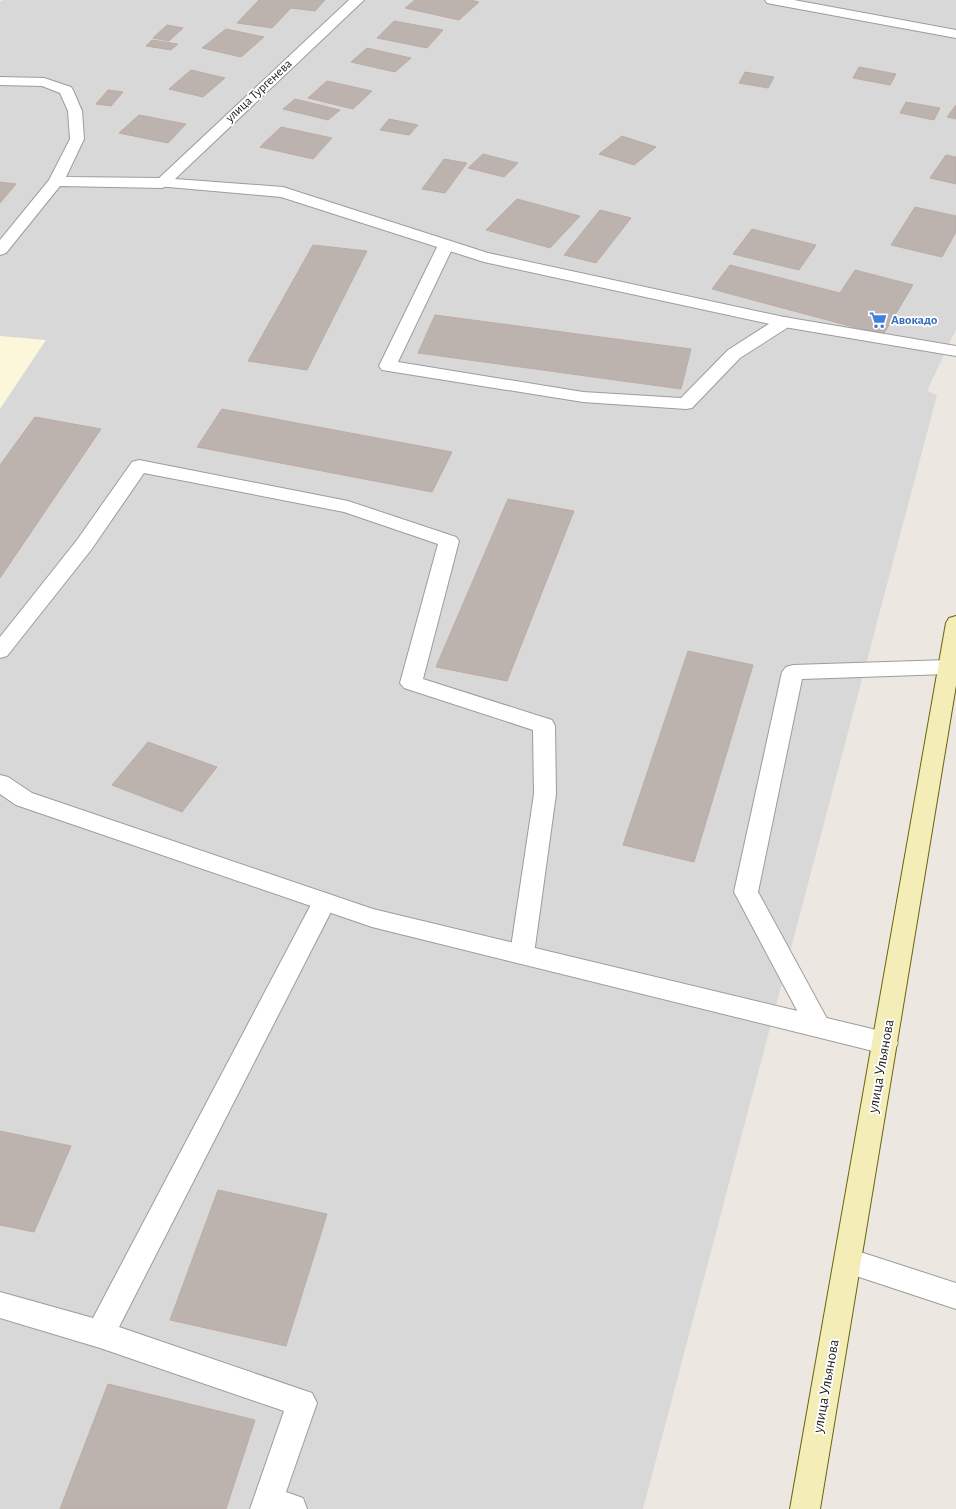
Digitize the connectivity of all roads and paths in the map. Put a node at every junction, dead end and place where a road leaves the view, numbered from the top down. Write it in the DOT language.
graph roads {
  1 [pos="357,0"];
  2 [pos="772,0"];
  3 [pos="956,34"];
  4 [pos="0,81"];
  5 [pos="56,181"];
  6 [pos="162,183"];
  7 [pos="446,245"];
  8 [pos="0,250"];
  9 [pos="784,322"];
  10 [pos="956,351"];
  11 [pos="956,624"];
  12 [pos="0,652"];
  13 [pos="948,667"];
  14 [pos="0,783"];
  15 [pos="324,902"];
  16 [pos="522,954"];
  17 [pos="818,1026"];
  18 [pos="885,1042"];
  19 [pos="848,1261"];
  20 [pos="956,1296"];
  21 [pos="0,1305"];
  22 [pos="100,1334"];
  23 [pos="275,1506"];
  24 [pos="805,1509"];
  1 -- 6 [label="street, улица Тургенева"];
  2 -- 3 [label="street"];
  4 -- 5 [label="street"];
  5 -- 6 [label="street"];
  5 -- 8 [label="street"];
  6 -- 7 [label="street"];
  7 -- 9 [label="street"];
  7 -- 9 [label="street"];
  9 -- 10 [label="street"];
  11 -- 13 [label="main road, улица Ульянова"];
  12 -- 16 [label="street"];
  13 -- 17 [label="street"];
  13 -- 18 [label="main road, улица Ульянова"];
  14 -- 15 [label="street"];
  15 -- 16 [label="street"];
  15 -- 22 [label="street"];
  16 -- 17 [label="street"];
  17 -- 18 [label="street"];
  18 -- 19 [label="main road, улица Ульянова"];
  19 -- 20 [label="street"];
  19 -- 24 [label="main road, улица Ульянова"];
  21 -- 22 [label="street"];
  22 -- 23 [label="street"];
}
